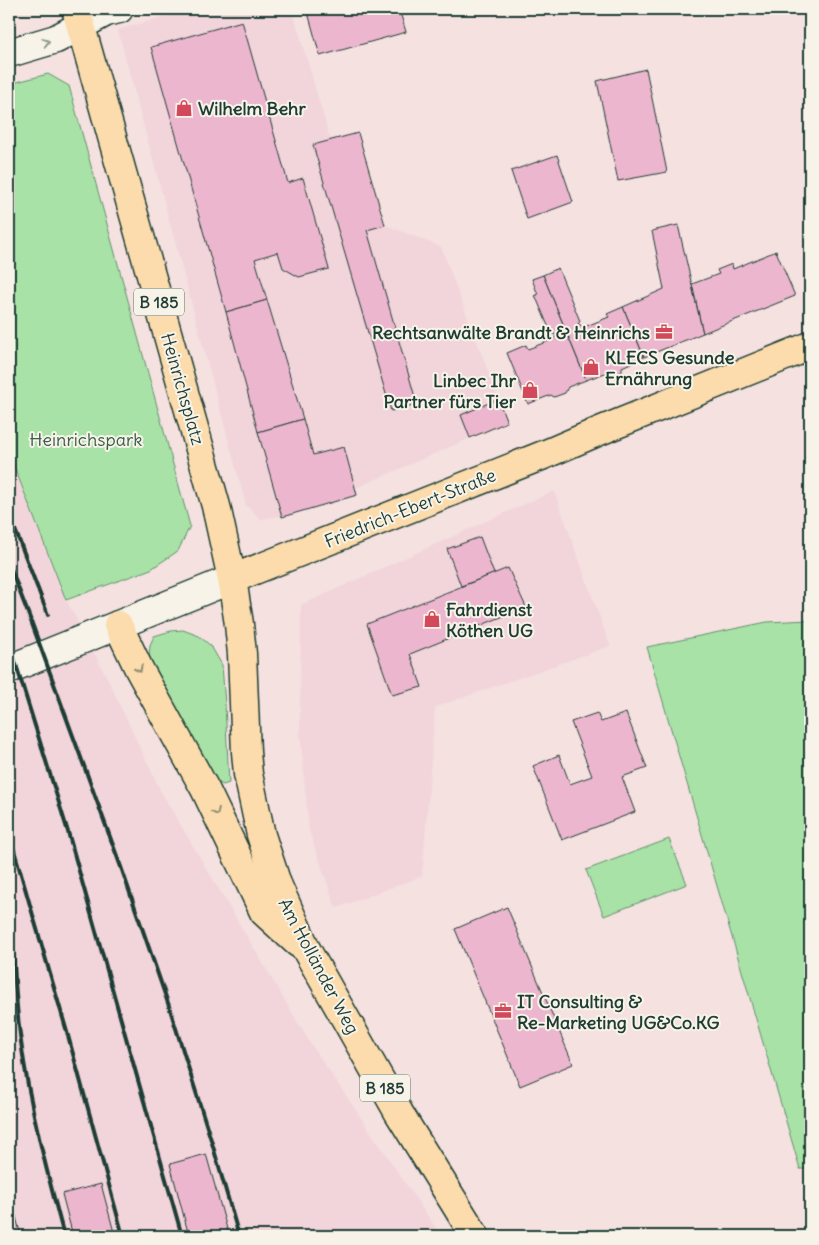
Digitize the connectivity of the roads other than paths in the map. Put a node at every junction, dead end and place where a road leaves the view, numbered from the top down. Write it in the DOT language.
graph roads {
  1 [pos="119,9"];
  2 [pos="79,18"];
  3 [pos="9,53"];
  4 [pos="810,346"];
  5 [pos="232,579"];
  6 [pos="118,625"];
  7 [pos="9,669"];
  8 [pos="307,951"];
  9 [pos="475,1236"];
  1 -- 2 [label="street"];
  3 -- 2 [label="street, one-way"];
  2 -- 5 [label="main road, Heinrichsplatz / B 185"];
  4 -- 5 [label="main road, Friedrich-Ebert-Straße"];
  5 -- 6 [label="street, Friedrich-Ebert-Straße"];
  5 -- 8 [label="main road, Am Holländer Weg / B 185"];
  6 -- 7 [label="street, Friedrich-Ebert-Straße"];
  6 -- 8 [label="main road, one-way"];
  8 -- 9 [label="main road, Am Holländer Weg / B 185"];
}
